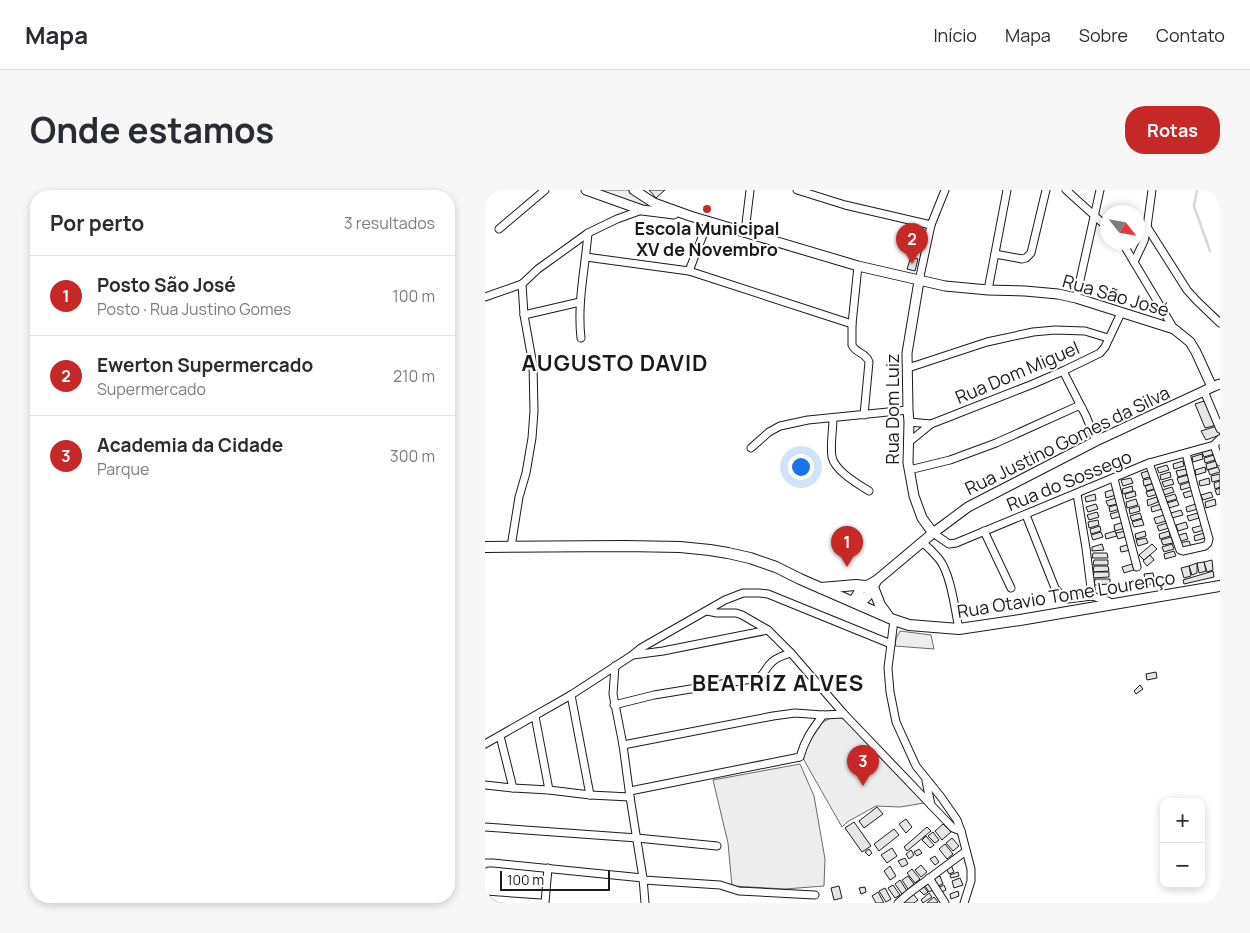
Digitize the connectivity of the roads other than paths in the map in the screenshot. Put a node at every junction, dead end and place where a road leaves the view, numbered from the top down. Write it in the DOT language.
graph roads {
  1 [pos="545,190"];
  2 [pos="586,190"];
  3 [pos="634,190"];
  4 [pos="750,190"];
  5 [pos="797,190"];
  6 [pos="945,190"];
  7 [pos="1007,190"];
  8 [pos="1046,190"];
  9 [pos="1066,190"];
  10 [pos="1100,190"];
  11 [pos="1152,190"];
  12 [pos="656,204"];
  13 [pos="642,210"];
  14 [pos="1094,214"];
  15 [pos="690,216"];
  16 [pos="1100,220"];
  17 [pos="708,222"];
  18 [pos="931,225"];
  19 [pos="499,228"];
  20 [pos="1147,228"];
  21 [pos="745,232"];
  22 [pos="588,233"];
  23 [pos="1127,250"];
  24 [pos="995,254"];
  25 [pos="586,257"];
  26 [pos="1134,262"];
  27 [pos="858,266"];
  28 [pos="689,272"];
  29 [pos="919,281"];
  30 [pos="522,284"];
  31 [pos="988,290"];
  32 [pos="485,298"];
  33 [pos="1077,298"];
  34 [pos="580,302"];
  35 [pos="1121,313"];
  36 [pos="525,315"];
  37 [pos="1220,323"];
  38 [pos="852,324"];
  39 [pos="1175,329"];
  40 [pos="581,338"];
  41 [pos="1108,338"];
  42 [pos="908,368"];
  43 [pos="1063,371"];
  44 [pos="1212,388"];
  45 [pos="1082,408"];
  46 [pos="908,410"];
  47 [pos="864,414"];
  48 [pos="833,418"];
  49 [pos="909,422"];
  50 [pos="931,424"];
  51 [pos="1220,429"];
  52 [pos="1096,440"];
  53 [pos="909,442"];
  54 [pos="1217,442"];
  55 [pos="751,448"];
  56 [pos="1186,453"];
  57 [pos="1220,462"];
  58 [pos="1149,464"];
  59 [pos="909,470"];
  60 [pos="1114,479"];
  61 [pos="869,491"];
  62 [pos="1077,494"];
  63 [pos="1026,515"];
  64 [pos="984,531"];
  65 [pos="933,533"];
  66 [pos="922,542"];
  67 [pos="485,547"];
  68 [pos="511,547"];
  69 [pos="1137,567"];
  70 [pos="872,584"];
  71 [pos="1220,586"];
  72 [pos="820,588"];
  73 [pos="1011,588"];
  74 [pos="1092,596"];
  75 [pos="857,603"];
  76 [pos="1112,605"];
  77 [pos="707,610"];
  78 [pos="892,620"];
  79 [pos="959,629"];
  80 [pos="768,630"];
  81 [pos="891,644"];
  82 [pos="791,653"];
  83 [pos="631,656"];
  84 [pos="615,666"];
  85 [pos="571,695"];
  86 [pos="614,704"];
  87 [pos="844,714"];
  88 [pos="823,715"];
  89 [pos="535,716"];
  90 [pos="500,736"];
  91 [pos="485,744"];
  92 [pos="623,745"];
  93 [pos="926,778"];
  94 [pos="485,784"];
  95 [pos="513,788"];
  96 [pos="549,790"];
  97 [pos="630,794"];
  98 [pos="590,795"];
  99 [pos="931,805"];
  100 [pos="485,827"];
  101 [pos="961,831"];
  102 [pos="637,838"];
  103 [pos="717,846"];
  104 [pos="967,851"];
  105 [pos="485,864"];
  106 [pos="548,868"];
  107 [pos="929,878"];
  108 [pos="643,879"];
  109 [pos="815,895"];
  110 [pos="485,898"];
  111 [pos="541,903"];
  112 [pos="545,903"];
  113 [pos="645,903"];
  114 [pos="899,903"];
  115 [pos="945,903"];
  116 [pos="964,903"];
  1 -- 19 [label="street"];
  2 -- 13 [label="street"];
  3 -- 12 [label="street"];
  4 -- 21 [label="street"];
  5 -- 18 [label="street"];
  6 -- 18 [label="street"];
  7 -- 24 [label="street"];
  8 -- 24 [label="street"];
  9 -- 14 [label="street"];
  10 -- 14 [label="street"];
  11 -- 20 [label="street"];
  12 -- 13 [label="street"];
  12 -- 15 [label="street"];
  13 -- 15 [label="street"];
  13 -- 22 [label="street"];
  14 -- 16 [label="street"];
  14 -- 33 [label="street"];
  15 -- 17 [label="street, Rua São José"];
  17 -- 21 [label="street, Rua São José"];
  17 -- 28 [label="street"];
  18 -- 29 [label="street"];
  20 -- 26 [label="street"];
  20 -- 37 [label="street"];
  21 -- 27 [label="street, Rua São José"];
  22 -- 25 [label="street"];
  22 -- 30 [label="street"];
  23 -- 26 [label="street"];
  24 -- 31 [label="street"];
  25 -- 28 [label="street"];
  25 -- 34 [label="street"];
  26 -- 39 [label="street"];
  27 -- 29 [label="street, Rua São José"];
  27 -- 38 [label="street"];
  28 -- 38 [label="street"];
  29 -- 31 [label="street, Rua São José"];
  29 -- 42 [label="street, Rua Dom Luiz"];
  30 -- 32 [label="street"];
  30 -- 36 [label="street"];
  31 -- 33 [label="street, Rua São José"];
  33 -- 35 [label="street, Rua São José"];
  34 -- 36 [label="street"];
  34 -- 40 [label="street"];
  35 -- 39 [label="street, Rua São José"];
  35 -- 41 [label="street, Rua Dom Miguel"];
  36 -- 68 [label="street"];
  38 -- 47 [label="street"];
  39 -- 44 [label="street, Rua São José"];
  41 -- 42 [label="street"];
  41 -- 43 [label="street, Rua Dom Miguel"];
  42 -- 46 [label="street, Rua Dom Luiz"];
  43 -- 45 [label="street"];
  43 -- 50 [label="street, Rua Dom Miguel"];
  44 -- 51 [label="street"];
  44 -- 52 [label="street, Rua Justino Gomes da Silva"];
  45 -- 52 [label="street"];
  45 -- 59 [label="street"];
  46 -- 47 [label="street"];
  46 -- 49 [label="street, Rua Dom Luiz"];
  47 -- 48 [label="street"];
  48 -- 55 [label="street"];
  48 -- 61 [label="street"];
  49 -- 50 [label="street, Rua Dom Miguel"];
  49 -- 53 [label="street, Rua Dom Luiz"];
  50 -- 53 [label="street, Rua Dom Miguel"];
  52 -- 65 [label="street, Rua Justino Gomes da Silva"];
  53 -- 59 [label="street, Rua Dom Luiz"];
  54 -- 56 [label="street, Rua do Sossego"];
  54 -- 57 [label="street"];
  56 -- 58 [label="street, Rua do Sossego"];
  56 -- 58 [label="street"];
  58 -- 60 [label="street, Rua do Sossego"];
  59 -- 65 [label="street, Rua Dom Luiz"];
  60 -- 62 [label="street, Rua do Sossego"];
  60 -- 69 [label="street"];
  62 -- 63 [label="street, Rua do Sossego"];
  62 -- 74 [label="street"];
  63 -- 64 [label="street, Rua do Sossego"];
  63 -- 74 [label="street"];
  64 -- 65 [label="street, Rua do Sossego"];
  64 -- 73 [label="street"];
  65 -- 66 [label="street, Rua Justino Gomes da Silva"];
  66 -- 70 [label="street, Rua Justino Gomes da Silva"];
  66 -- 79 [label="street"];
  67 -- 68 [label="main road, Rua Otavio Tome Lourenço"];
  68 -- 72 [label="main road, Rua Otavio Tome Lourenço"];
  70 -- 72 [label="main road"];
  70 -- 75 [label="street"];
  70 -- 78 [label="main road"];
  71 -- 76 [label="main road, Rua Otavio Tome Lourenço"];
  72 -- 75 [label="main road, Rua Otavio Tome Lourenço"];
  74 -- 76 [label="street"];
  75 -- 78 [label="main road, Rua Otavio Tome Lourenço"];
  76 -- 79 [label="main road, Rua Otavio Tome Lourenço"];
  77 -- 80 [label="street"];
  77 -- 81 [label="street"];
  77 -- 83 [label="street"];
  78 -- 79 [label="main road, Rua Otavio Tome Lourenço"];
  78 -- 81 [label="street"];
  80 -- 82 [label="street"];
  80 -- 83 [label="street"];
  81 -- 93 [label="street"];
  82 -- 86 [label="street"];
  82 -- 87 [label="street"];
  83 -- 84 [label="street"];
  84 -- 85 [label="street"];
  84 -- 86 [label="street"];
  85 -- 89 [label="street"];
  85 -- 98 [label="street"];
  86 -- 92 [label="street"];
  87 -- 88 [label="street"];
  87 -- 99 [label="street"];
  88 -- 92 [label="street"];
  88 -- 97 [label="street"];
  89 -- 90 [label="street"];
  89 -- 96 [label="street"];
  90 -- 91 [label="street"];
  90 -- 95 [label="street"];
  92 -- 97 [label="street"];
  93 -- 99 [label="street"];
  93 -- 101 [label="street"];
  94 -- 95 [label="street"];
  95 -- 96 [label="street"];
  96 -- 98 [label="street"];
  97 -- 98 [label="street"];
  97 -- 102 [label="street"];
  99 -- 101 [label="street"];
  100 -- 102 [label="street"];
  101 -- 104 [label="street"];
  102 -- 103 [label="street"];
  102 -- 108 [label="street"];
  104 -- 107 [label="street"];
  104 -- 116 [label="street"];
  105 -- 106 [label="street"];
  106 -- 108 [label="street"];
  106 -- 112 [label="street"];
  107 -- 114 [label="street"];
  107 -- 115 [label="street"];
  108 -- 109 [label="street"];
  108 -- 113 [label="street"];
  110 -- 111 [label="street"];
}
